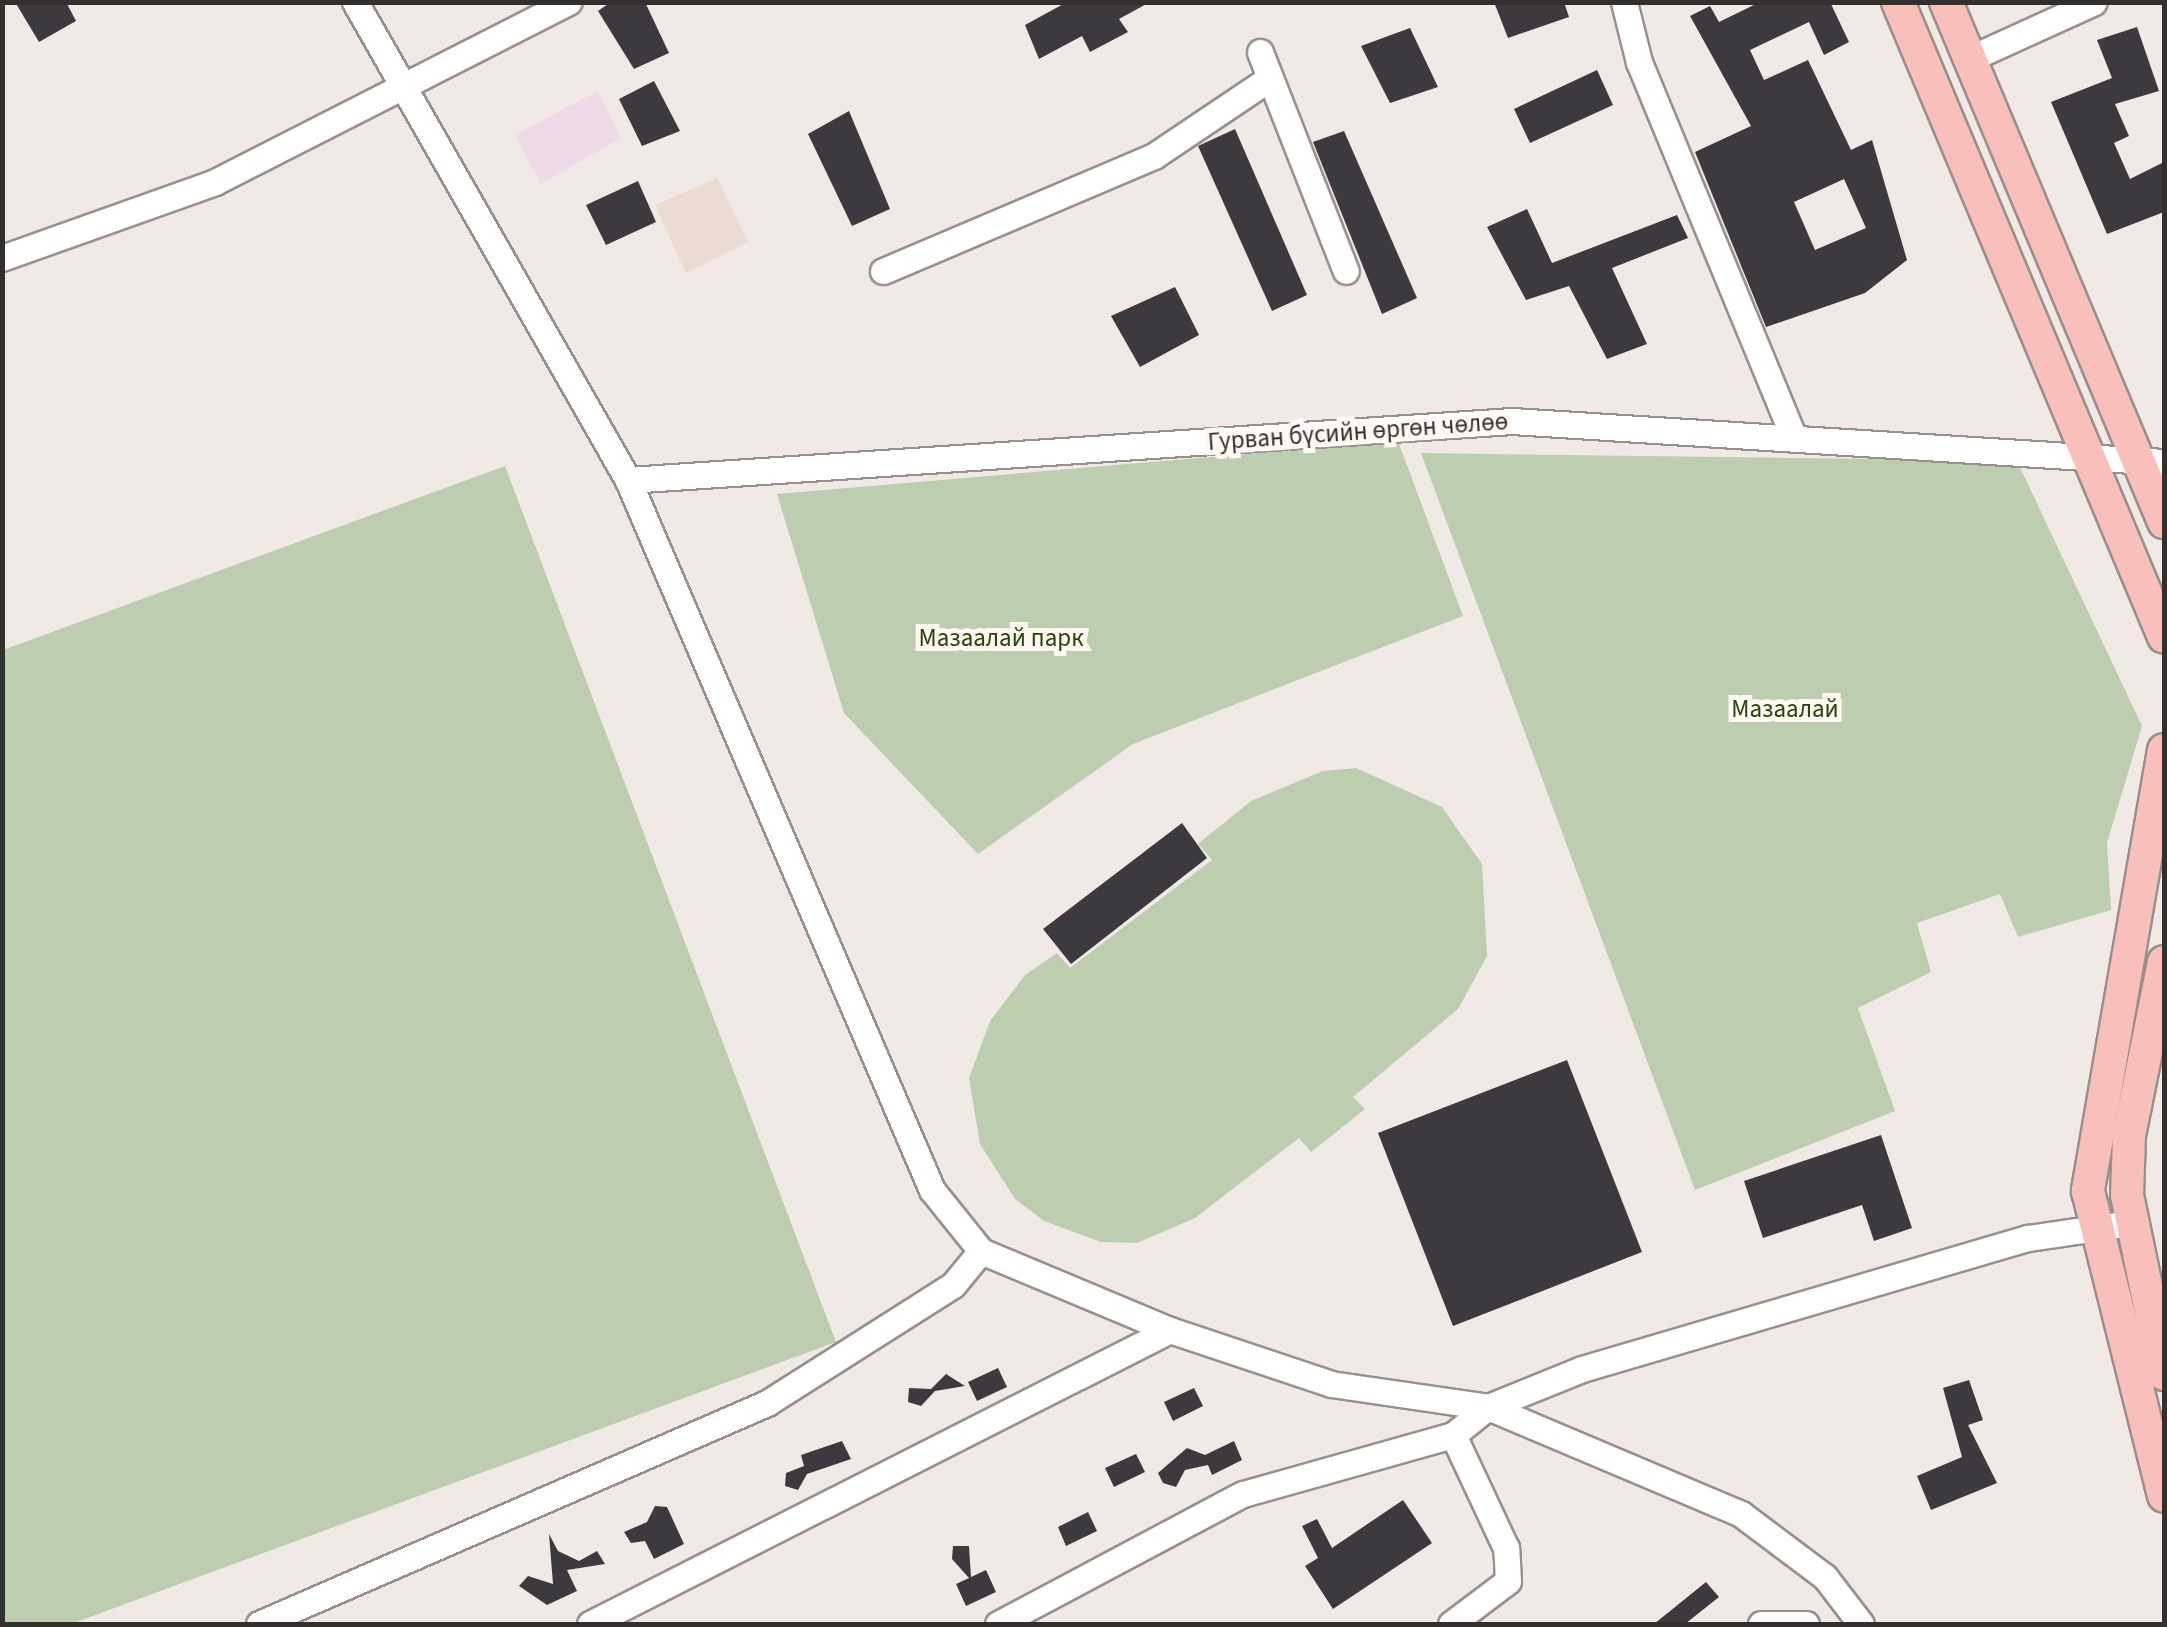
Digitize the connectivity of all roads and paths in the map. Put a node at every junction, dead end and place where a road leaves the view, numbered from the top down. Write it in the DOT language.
graph roads {
  1 [pos="355,2"];
  2 [pos="569,2"];
  3 [pos="1624,2"];
  4 [pos="1898,2"];
  5 [pos="1946,2"];
  6 [pos="2094,2"];
  7 [pos="1260,52"];
  8 [pos="1969,58"];
  9 [pos="1268,80"];
  10 [pos="405,84"];
  11 [pos="2,258"];
  12 [pos="883,271"];
  13 [pos="1346,271"];
  14 [pos="1792,434"];
  15 [pos="2088,457"];
  16 [pos="2154,463"];
  17 [pos="628,480"];
  18 [pos="2164,522"];
  19 [pos="2164,637"];
  20 [pos="2164,750"];
  21 [pos="2164,962"];
  22 [pos="2129,1223"];
  23 [pos="2092,1226"];
  24 [pos="981,1250"];
  25 [pos="1170,1330"];
  26 [pos="2164,1374"];
  27 [pos="1488,1407"];
  28 [pos="1454,1435"];
  29 [pos="2164,1496"];
  30 [pos="260,1624"];
  31 [pos="590,1624"];
  32 [pos="998,1624"];
  33 [pos="1451,1624"];
  34 [pos="1761,1624"];
  35 [pos="1806,1624"];
  36 [pos="1861,1624"];
  1 -- 10 [label="street"];
  2 -- 10 [label="street"];
  3 -- 14 [label="street"];
  4 -- 15 [label="main road"];
  5 -- 8 [label="main road"];
  6 -- 8 [label="street"];
  7 -- 9 [label="street"];
  8 -- 16 [label="main road"];
  9 -- 12 [label="street"];
  9 -- 13 [label="street"];
  10 -- 11 [label="street"];
  10 -- 17 [label="street"];
  14 -- 15 [label="street, Гурван бүсийн өргөн чөлөө"];
  14 -- 17 [label="street, Гурван бүсийн өргөн чөлөө"];
  15 -- 16 [label="street, Гурван бүсийн өргөн чөлөө"];
  15 -- 19 [label="main road"];
  16 -- 18 [label="main road"];
  17 -- 24 [label="street"];
  20 -- 23 [label="main road"];
  21 -- 22 [label="main road"];
  22 -- 23 [label="street"];
  22 -- 26 [label="main road"];
  23 -- 27 [label="street"];
  23 -- 29 [label="main road"];
  24 -- 25 [label="street"];
  24 -- 30 [label="street"];
  25 -- 27 [label="street"];
  25 -- 31 [label="street"];
  27 -- 28 [label="street"];
  27 -- 36 [label="street"];
  28 -- 32 [label="street"];
  28 -- 33 [label="street"];
  34 -- 35 [label="street"];
}
